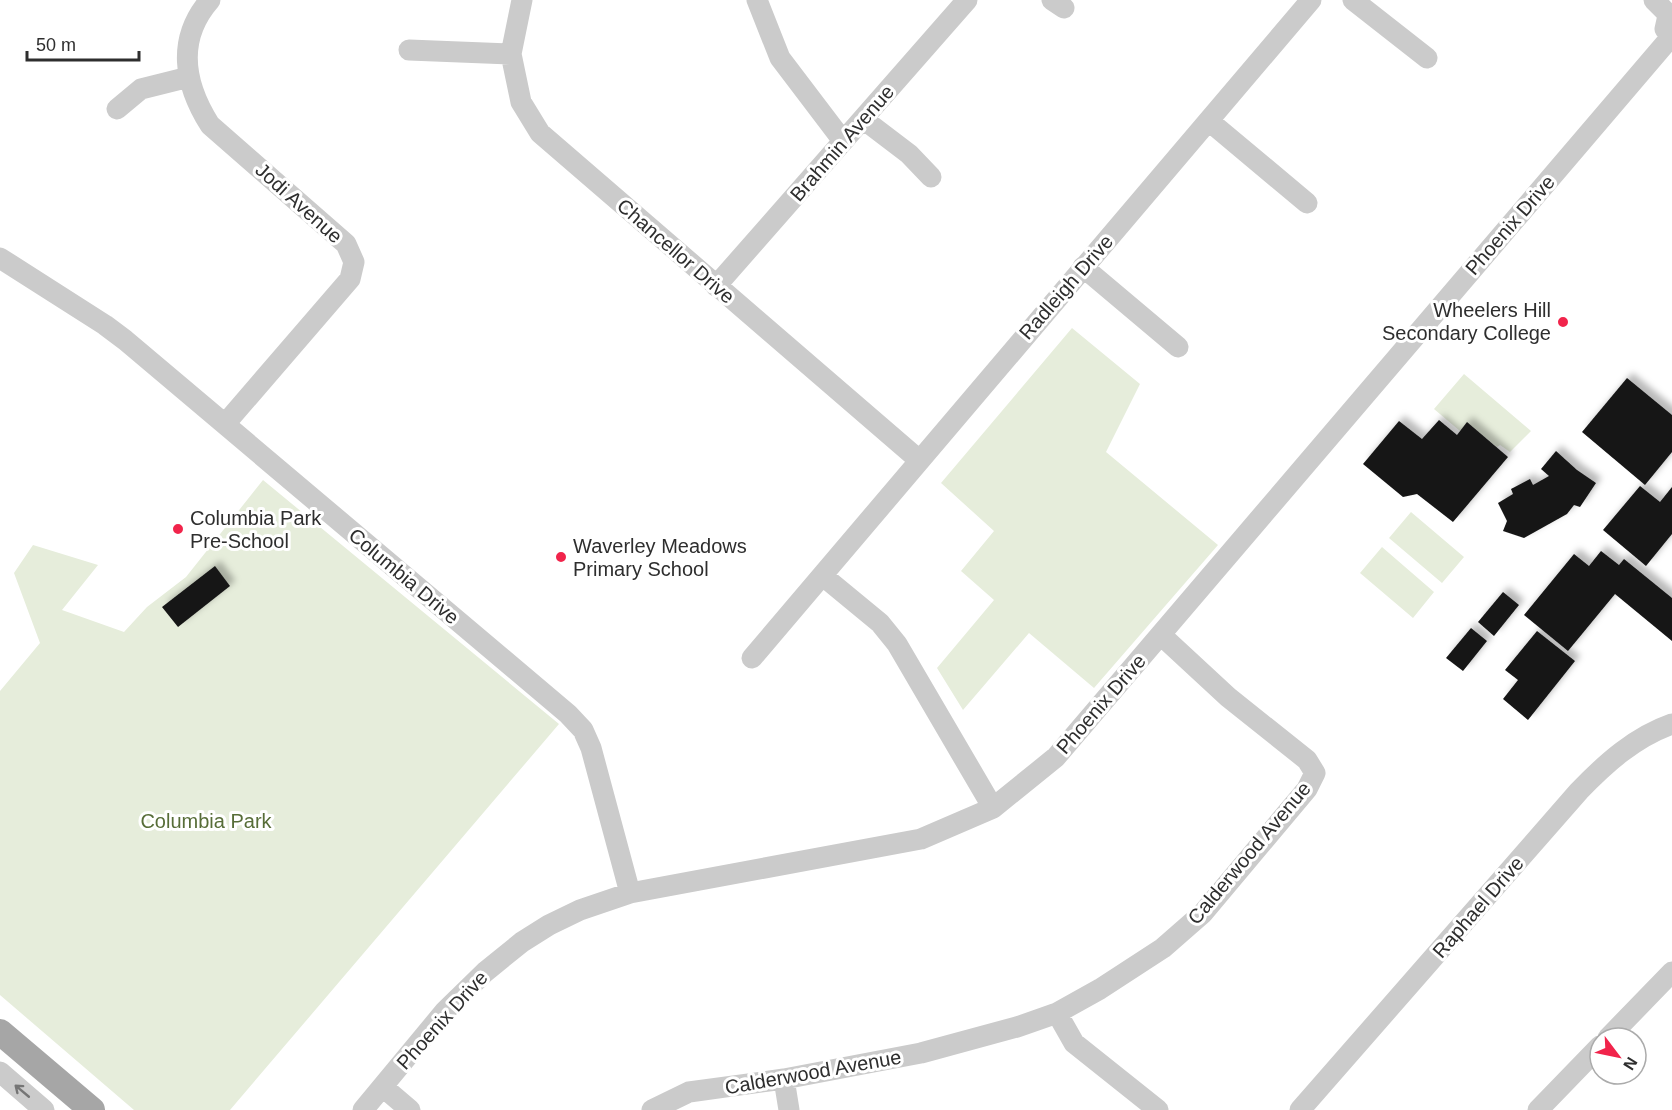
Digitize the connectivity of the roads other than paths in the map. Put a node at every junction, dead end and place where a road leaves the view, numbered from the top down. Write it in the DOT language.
graph roads {
  1 [pos="210,0"];
  2 [pos="522,0"];
  3 [pos="757,0"];
  4 [pos="967,0"];
  5 [pos="1311,0"];
  6 [pos="1353,0"];
  7 [pos="1654,0"];
  8 [pos="1671,15"];
  9 [pos="1671,39"];
  10 [pos="409,50"];
  11 [pos="511,54"];
  12 [pos="1427,57"];
  13 [pos="189,77"];
  14 [pos="117,109"];
  15 [pos="863,118"];
  16 [pos="1209,121"];
  17 [pos="843,141"];
  18 [pos="931,177"];
  19 [pos="1307,203"];
  20 [pos="0,258"];
  21 [pos="1083,267"];
  22 [pos="716,286"];
  23 [pos="1178,347"];
  24 [pos="225,424"];
  25 [pos="919,460"];
  26 [pos="823,576"];
  27 [pos="1161,635"];
  28 [pos="752,658"];
  29 [pos="1672,724"];
  30 [pos="993,808"];
  31 [pos="630,893"];
  32 [pos="1672,972"];
  33 [pos="1057,1013"];
  34 [pos="1620,1026"];
  35 [pos="0,1032"];
  36 [pos="1588,1058"];
  37 [pos="0,1072"];
  38 [pos="784,1079"];
  39 [pos="383,1086"];
  40 [pos="44,1110"];
  41 [pos="92,1110"];
  42 [pos="363,1110"];
  43 [pos="410,1110"];
  44 [pos="652,1110"];
  45 [pos="789,1110"];
  46 [pos="1158,1110"];
  47 [pos="1300,1110"];
  48 [pos="1538,1110"];
  1 -- 13 [label="street, Jodi Avenue"];
  2 -- 11 [label="street, Chancellor Drive"];
  3 -- 17 [label="street"];
  4 -- 15 [label="street, Brahmin Avenue"];
  5 -- 16 [label="street, Radleigh Drive"];
  6 -- 12 [label="street"];
  7 -- 8 [label="street"];
  8 -- 9 [label="street"];
  9 -- 27 [label="street, Phoenix Drive"];
  10 -- 11 [label="street"];
  11 -- 22 [label="street, Chancellor Drive"];
  13 -- 14 [label="street"];
  13 -- 24 [label="street, Jodi Avenue"];
  15 -- 17 [label="street, Brahmin Avenue"];
  15 -- 18 [label="street"];
  16 -- 19 [label="street"];
  16 -- 21 [label="street, Radleigh Drive"];
  17 -- 22 [label="street, Brahmin Avenue"];
  20 -- 24 [label="street, Columbia Drive"];
  21 -- 23 [label="street"];
  21 -- 25 [label="street, Radleigh Drive"];
  22 -- 25 [label="street, Chancellor Drive"];
  24 -- 31 [label="street, Columbia Drive"];
  25 -- 26 [label="street, Radleigh Drive"];
  26 -- 28 [label="street, Radleigh Drive"];
  26 -- 30 [label="street"];
  27 -- 30 [label="street, Phoenix Drive"];
  27 -- 33 [label="street, Calderwood Avenue"];
  29 -- 47 [label="street, Raphael Drive"];
  30 -- 31 [label="street, Phoenix Drive"];
  31 -- 39 [label="street, Phoenix Drive"];
  32 -- 34 [label="street"];
  33 -- 38 [label="street, Calderwood Avenue"];
  33 -- 46 [label="street"];
  35 -- 41 [label="main road"];
  36 -- 48 [label="street"];
  40 -- 37 [label="street, one-way"];
  38 -- 44 [label="street, Calderwood Avenue"];
  38 -- 45 [label="street"];
  39 -- 42 [label="street, Phoenix Drive"];
  39 -- 43 [label="street"];
}
